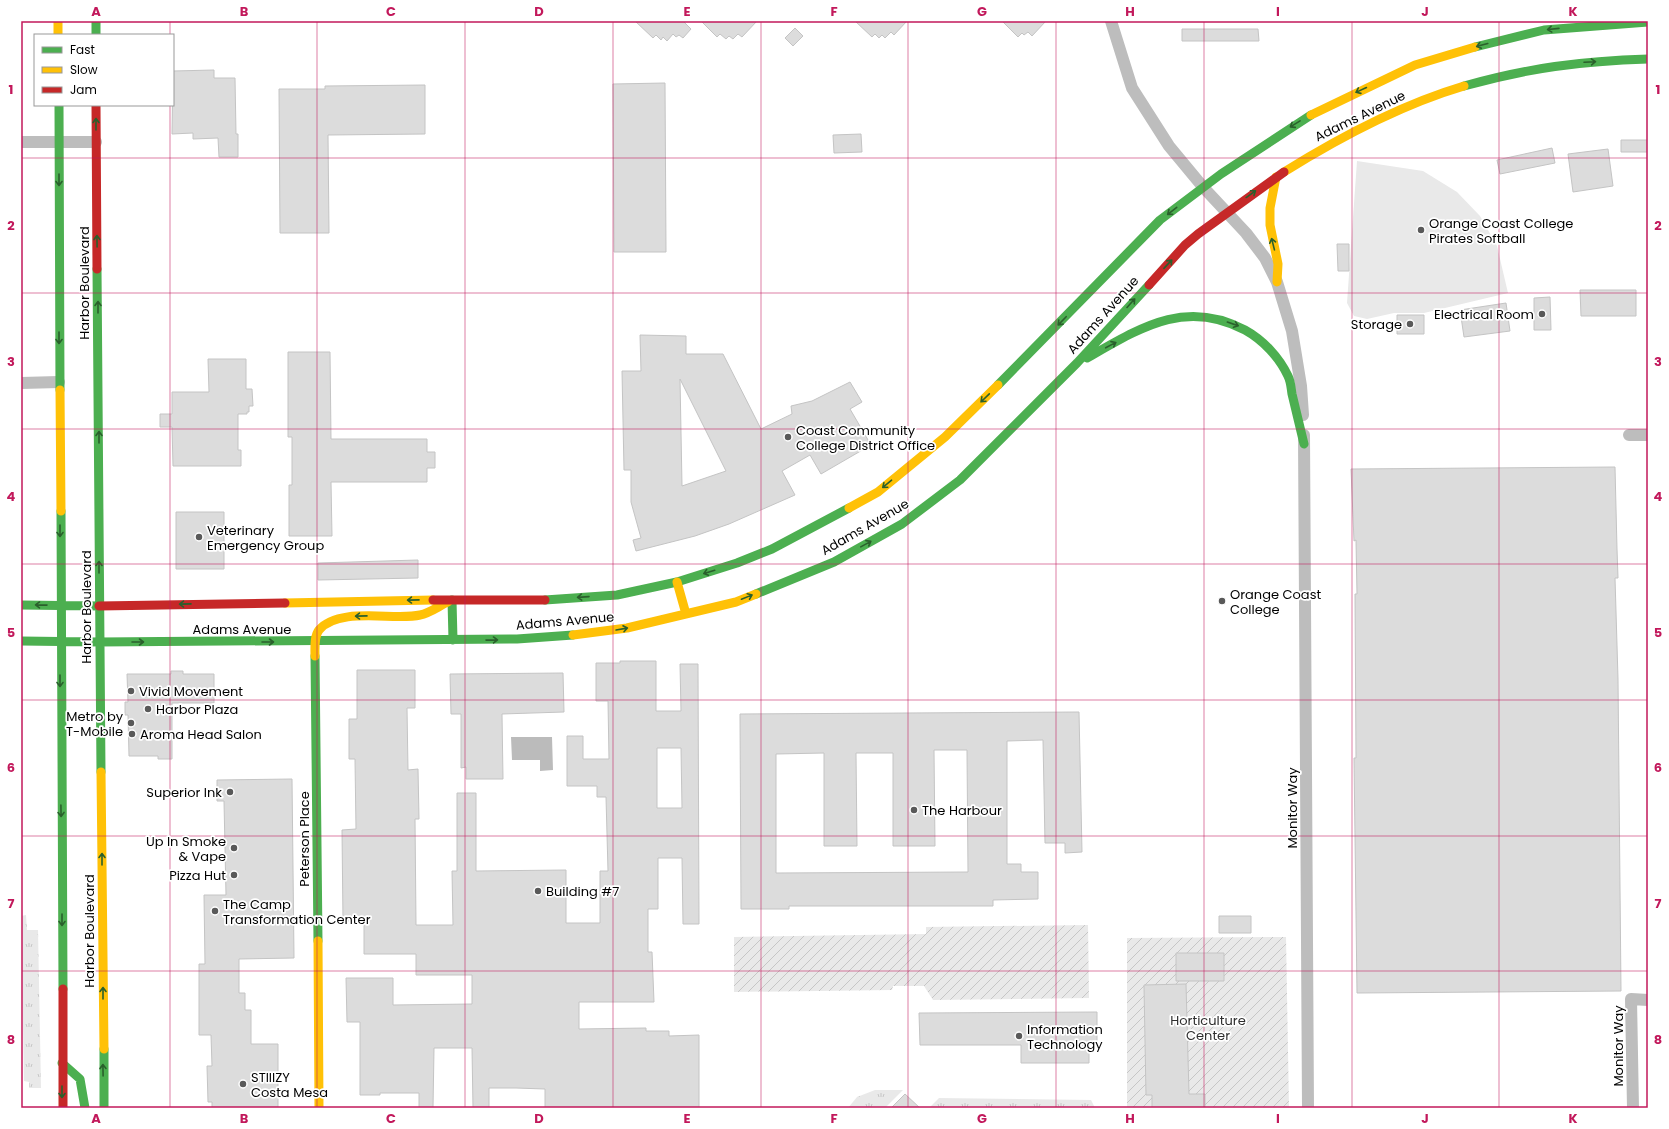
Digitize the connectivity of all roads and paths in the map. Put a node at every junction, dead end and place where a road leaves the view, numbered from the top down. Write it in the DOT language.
graph roads {
  1 [pos="58,21"];
  2 [pos="96,21"];
  3 [pos="1111,21"];
  4 [pos="1648,22"];
  5 [pos="58,34"];
  6 [pos="96,34"];
  7 [pos="1648,59"];
  8 [pos="59,106"];
  9 [pos="96,106"];
  10 [pos="59,141"];
  11 [pos="21,142"];
  12 [pos="96,142"];
  13 [pos="1276,177"];
  14 [pos="1203,187"];
  15 [pos="1226,212"];
  16 [pos="1277,282"];
  17 [pos="1077,363"];
  18 [pos="59,382"];
  19 [pos="21,383"];
  20 [pos="1629,435"];
  21 [pos="1648,435"];
  22 [pos="1304,444"];
  23 [pos="677,582"];
  24 [pos="452,600"];
  25 [pos="21,604"];
  26 [pos="60,605"];
  27 [pos="99,606"];
  28 [pos="686,614"];
  29 [pos="453,640"];
  30 [pos="21,641"];
  31 [pos="315,641"];
  32 [pos="60,642"];
  33 [pos="99,642"];
  34 [pos="1648,1000"];
  35 [pos="62,1063"];
  36 [pos="63,1108"];
  37 [pos="85,1108"];
  38 [pos="104,1108"];
  39 [pos="319,1108"];
  40 [pos="1308,1108"];
  41 [pos="1632,1108"];
  1 -- 5 [label="main road"];
  2 -- 6 [label="main road"];
  3 -- 14 [label="street, Monitor Way"];
  4 -- 14 [label="main road, Adams Avenue, one-way"];
  13 -- 7 [label="main road, Adams Avenue, one-way"];
  8 -- 10 [label="main road, Harbor Boulevard"];
  12 -- 9 [label="main road, Harbor Boulevard, one-way"];
  10 -- 11 [label="street"];
  10 -- 12 [label="street"];
  10 -- 18 [label="main road, Harbor Boulevard, one-way"];
  27 -- 12 [label="main road, Harbor Boulevard, one-way"];
  15 -- 13 [label="main road, Adams Avenue, one-way"];
  16 -- 13 [label="main road, one-way"];
  14 -- 15 [label="street, Monitor Way"];
  14 -- 23 [label="main road, Adams Avenue, one-way"];
  15 -- 16 [label="street, Monitor Way"];
  17 -- 15 [label="main road, Adams Avenue, one-way"];
  16 -- 22 [label="street, Monitor Way"];
  17 -- 22 [label="main road, one-way"];
  28 -- 17 [label="main road, Adams Avenue, one-way"];
  18 -- 19 [label="street"];
  18 -- 26 [label="main road, Harbor Boulevard, one-way"];
  20 -- 21 [label="street"];
  22 -- 40 [label="street, Monitor Way"];
  23 -- 24 [label="main road, Adams Avenue, one-way"];
  23 -- 28 [label="main road"];
  24 -- 27 [label="main road, Adams Avenue, one-way"];
  24 -- 29 [label="main road"];
  24 -- 31 [label="main road, one-way"];
  26 -- 25 [label="main road, Adams Avenue, one-way"];
  26 -- 27 [label="main road, Adams Avenue"];
  26 -- 32 [label="main road, Harbor Boulevard"];
  27 -- 33 [label="main road, Harbor Boulevard"];
  29 -- 28 [label="main road, Adams Avenue, one-way"];
  29 -- 31 [label="main road, Adams Avenue"];
  30 -- 32 [label="main road, Adams Avenue"];
  33 -- 31 [label="main road, Adams Avenue, one-way"];
  31 -- 39 [label="main road, Peterson Place"];
  32 -- 33 [label="main road, Adams Avenue"];
  32 -- 35 [label="main road, Harbor Boulevard, one-way"];
  38 -- 33 [label="main road, Harbor Boulevard, one-way"];
  34 -- 41 [label="street, Monitor Way"];
  35 -- 36 [label="main road, Harbor Boulevard, one-way"];
  35 -- 37 [label="main road"];
}
